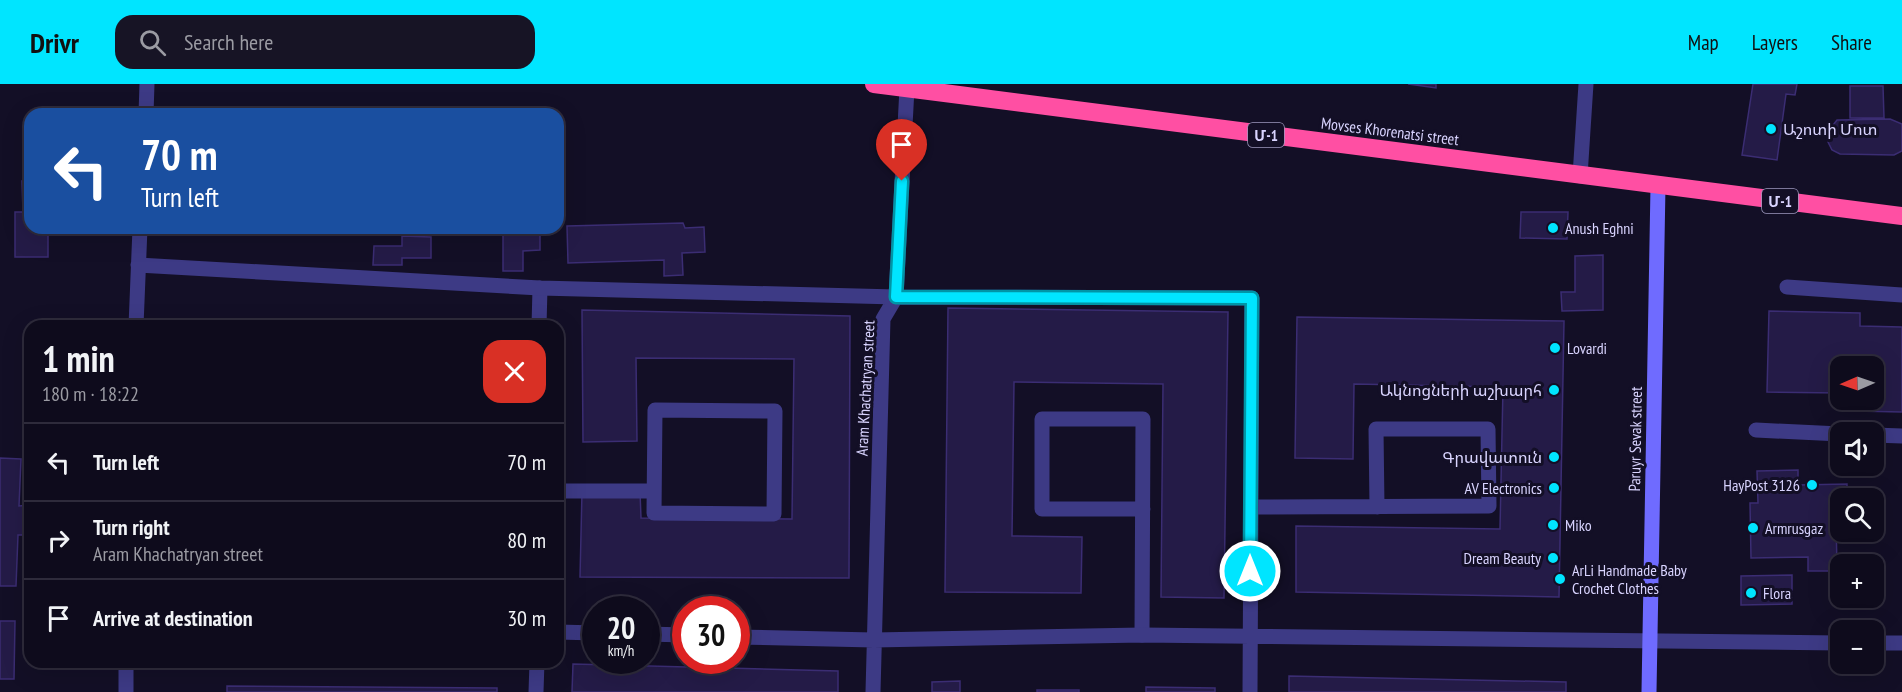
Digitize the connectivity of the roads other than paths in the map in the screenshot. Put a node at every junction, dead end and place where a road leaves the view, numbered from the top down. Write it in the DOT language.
graph roads {
  1 [pos="147,84"];
  2 [pos="874,84"];
  3 [pos="1586,84"];
  4 [pos="907,88"];
  5 [pos="146,108"];
  6 [pos="1580,176"];
  7 [pos="1658,186"];
  8 [pos="1902,216"];
  9 [pos="140,234"];
  10 [pos="138,266"];
  11 [pos="1787,287"];
  12 [pos="540,288"];
  13 [pos="1902,296"];
  14 [pos="896,297"];
  15 [pos="136,320"];
  16 [pos="539,320"];
  17 [pos="1756,430"];
  18 [pos="1830,434"];
  19 [pos="1884,435"];
  20 [pos="1902,436"];
  21 [pos="564,491"];
  22 [pos="654,491"];
  23 [pos="1251,507"];
  24 [pos="1377,507"];
  25 [pos="1143,508"];
  26 [pos="564,632"];
  27 [pos="582,633"];
  28 [pos="1142,635"];
  29 [pos="1250,636"];
  30 [pos="750,637"];
  31 [pos="874,640"];
  32 [pos="1649,642"];
  33 [pos="1830,643"];
  34 [pos="1884,643"];
  35 [pos="1902,643"];
  36 [pos="126,668"];
  37 [pos="537,668"];
  38 [pos="126,692"];
  39 [pos="536,692"];
  40 [pos="873,692"];
  41 [pos="1250,692"];
  42 [pos="1648,692"];
  1 -- 5 [label="street"];
  2 -- 4 [label="highway, Movses Khorenatsi street / Մ-1"];
  3 -- 6 [label="street"];
  4 -- 6 [label="highway, Movses Khorenatsi street / Մ-1"];
  4 -- 14 [label="street, Aram Khachatryan street"];
  6 -- 7 [label="highway, Movses Khorenatsi street / Մ-1"];
  7 -- 8 [label="highway, Movses Khorenatsi street / Մ-1"];
  7 -- 32 [label="street, Paruyr Sevak street"];
  9 -- 10 [label="street"];
  10 -- 12 [label="street"];
  10 -- 15 [label="street"];
  11 -- 13 [label="street"];
  12 -- 14 [label="street"];
  12 -- 16 [label="street"];
  14 -- 23 [label="street"];
  14 -- 31 [label="street, Aram Khachatryan street"];
  17 -- 18 [label="street"];
  19 -- 20 [label="street"];
  21 -- 22 [label="street"];
  22 -- 22 [label="street"];
  23 -- 24 [label="street"];
  23 -- 29 [label="street"];
  24 -- 24 [label="street"];
  25 -- 25 [label="street"];
  25 -- 28 [label="street"];
  26 -- 27 [label="street"];
  28 -- 29 [label="street"];
  28 -- 31 [label="street"];
  29 -- 32 [label="street"];
  29 -- 41 [label="street"];
  30 -- 31 [label="street"];
  31 -- 40 [label="street, Aram Khachatryan street"];
  32 -- 33 [label="street"];
  32 -- 42 [label="street, Paruyr Sevak street"];
  34 -- 35 [label="street"];
  36 -- 38 [label="street"];
  37 -- 39 [label="street"];
}
